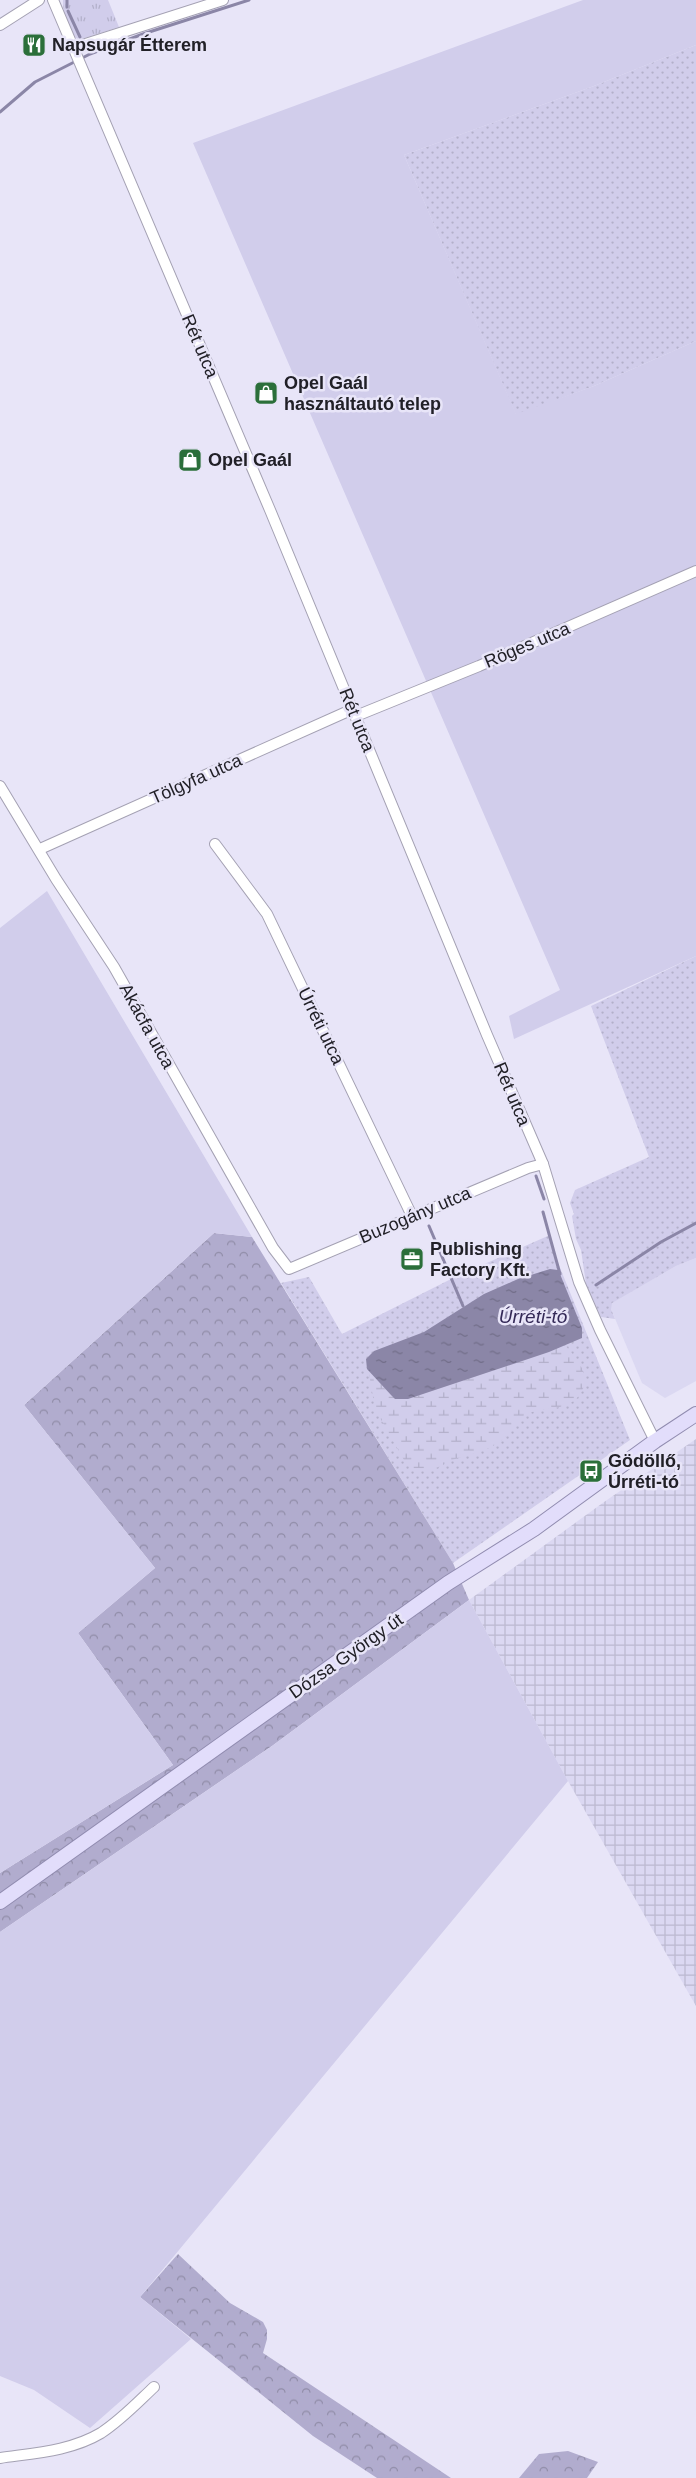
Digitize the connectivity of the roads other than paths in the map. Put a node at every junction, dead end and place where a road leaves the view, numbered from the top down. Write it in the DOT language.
graph roads {
  1 [pos="39,0"];
  2 [pos="53,0"];
  3 [pos="223,0"];
  4 [pos="0,25"];
  5 [pos="74,51"];
  6 [pos="696,571"];
  7 [pos="354,712"];
  8 [pos="0,786"];
  9 [pos="215,844"];
  10 [pos="40,849"];
  11 [pos="542,1164"];
  12 [pos="412,1216"];
  13 [pos="289,1269"];
  14 [pos="696,1414"];
  15 [pos="655,1441"];
  16 [pos="0,1902"];
  17 [pos="154,2387"];
  18 [pos="0,2458"];
  1 -- 4 [label="street"];
  2 -- 5 [label="street, Rét utca"];
  3 -- 5 [label="street"];
  5 -- 7 [label="street, Rét utca"];
  6 -- 7 [label="street, Röges utca"];
  7 -- 10 [label="street, Tölgyfa utca"];
  7 -- 11 [label="street, Rét utca"];
  8 -- 10 [label="street, Akácfa utca"];
  9 -- 12 [label="street, Úrréti utca"];
  10 -- 13 [label="street, Akácfa utca"];
  11 -- 12 [label="street, Buzogány utca"];
  11 -- 15 [label="street, Rét utca"];
  12 -- 13 [label="street, Buzogány utca"];
  14 -- 15 [label="main road, Dózsa György út"];
  15 -- 16 [label="main road, Dózsa György út"];
  17 -- 18 [label="street"];
}
